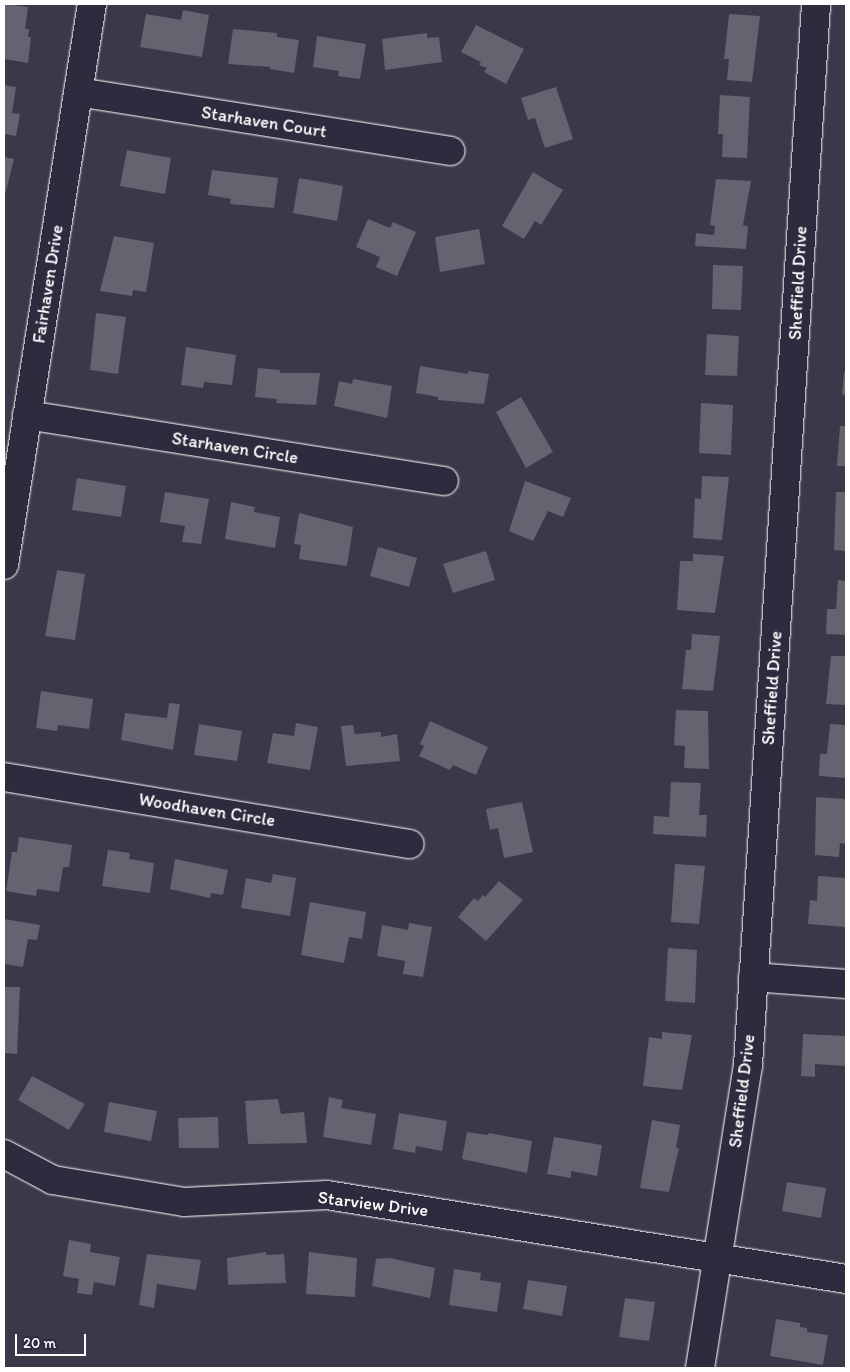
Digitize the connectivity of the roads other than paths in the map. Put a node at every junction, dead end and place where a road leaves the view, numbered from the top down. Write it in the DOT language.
graph roads {
  1 [pos="92,4"];
  2 [pos="816,4"];
  3 [pos="78,92"];
  4 [pos="450,151"];
  5 [pos="27,415"];
  6 [pos="444,481"];
  7 [pos="4,565"];
  8 [pos="4,777"];
  9 [pos="410,844"];
  10 [pos="753,977"];
  11 [pos="846,984"];
  12 [pos="4,1154"];
  13 [pos="718,1256"];
  14 [pos="846,1279"];
  15 [pos="700,1368"];
  1 -- 3 [label="street, Fairhaven Drive"];
  2 -- 10 [label="street, Sheffield Drive"];
  3 -- 4 [label="street, Starhaven Court"];
  3 -- 5 [label="street, Fairhaven Drive"];
  5 -- 6 [label="street, Starhaven Circle"];
  5 -- 7 [label="street, Fairhaven Drive"];
  8 -- 9 [label="street, Woodhaven Circle"];
  10 -- 11 [label="street"];
  10 -- 13 [label="street, Sheffield Drive"];
  12 -- 13 [label="street, Starview Drive"];
  13 -- 14 [label="street, Starview Drive"];
  13 -- 15 [label="street, Sheffield Drive"];
}
